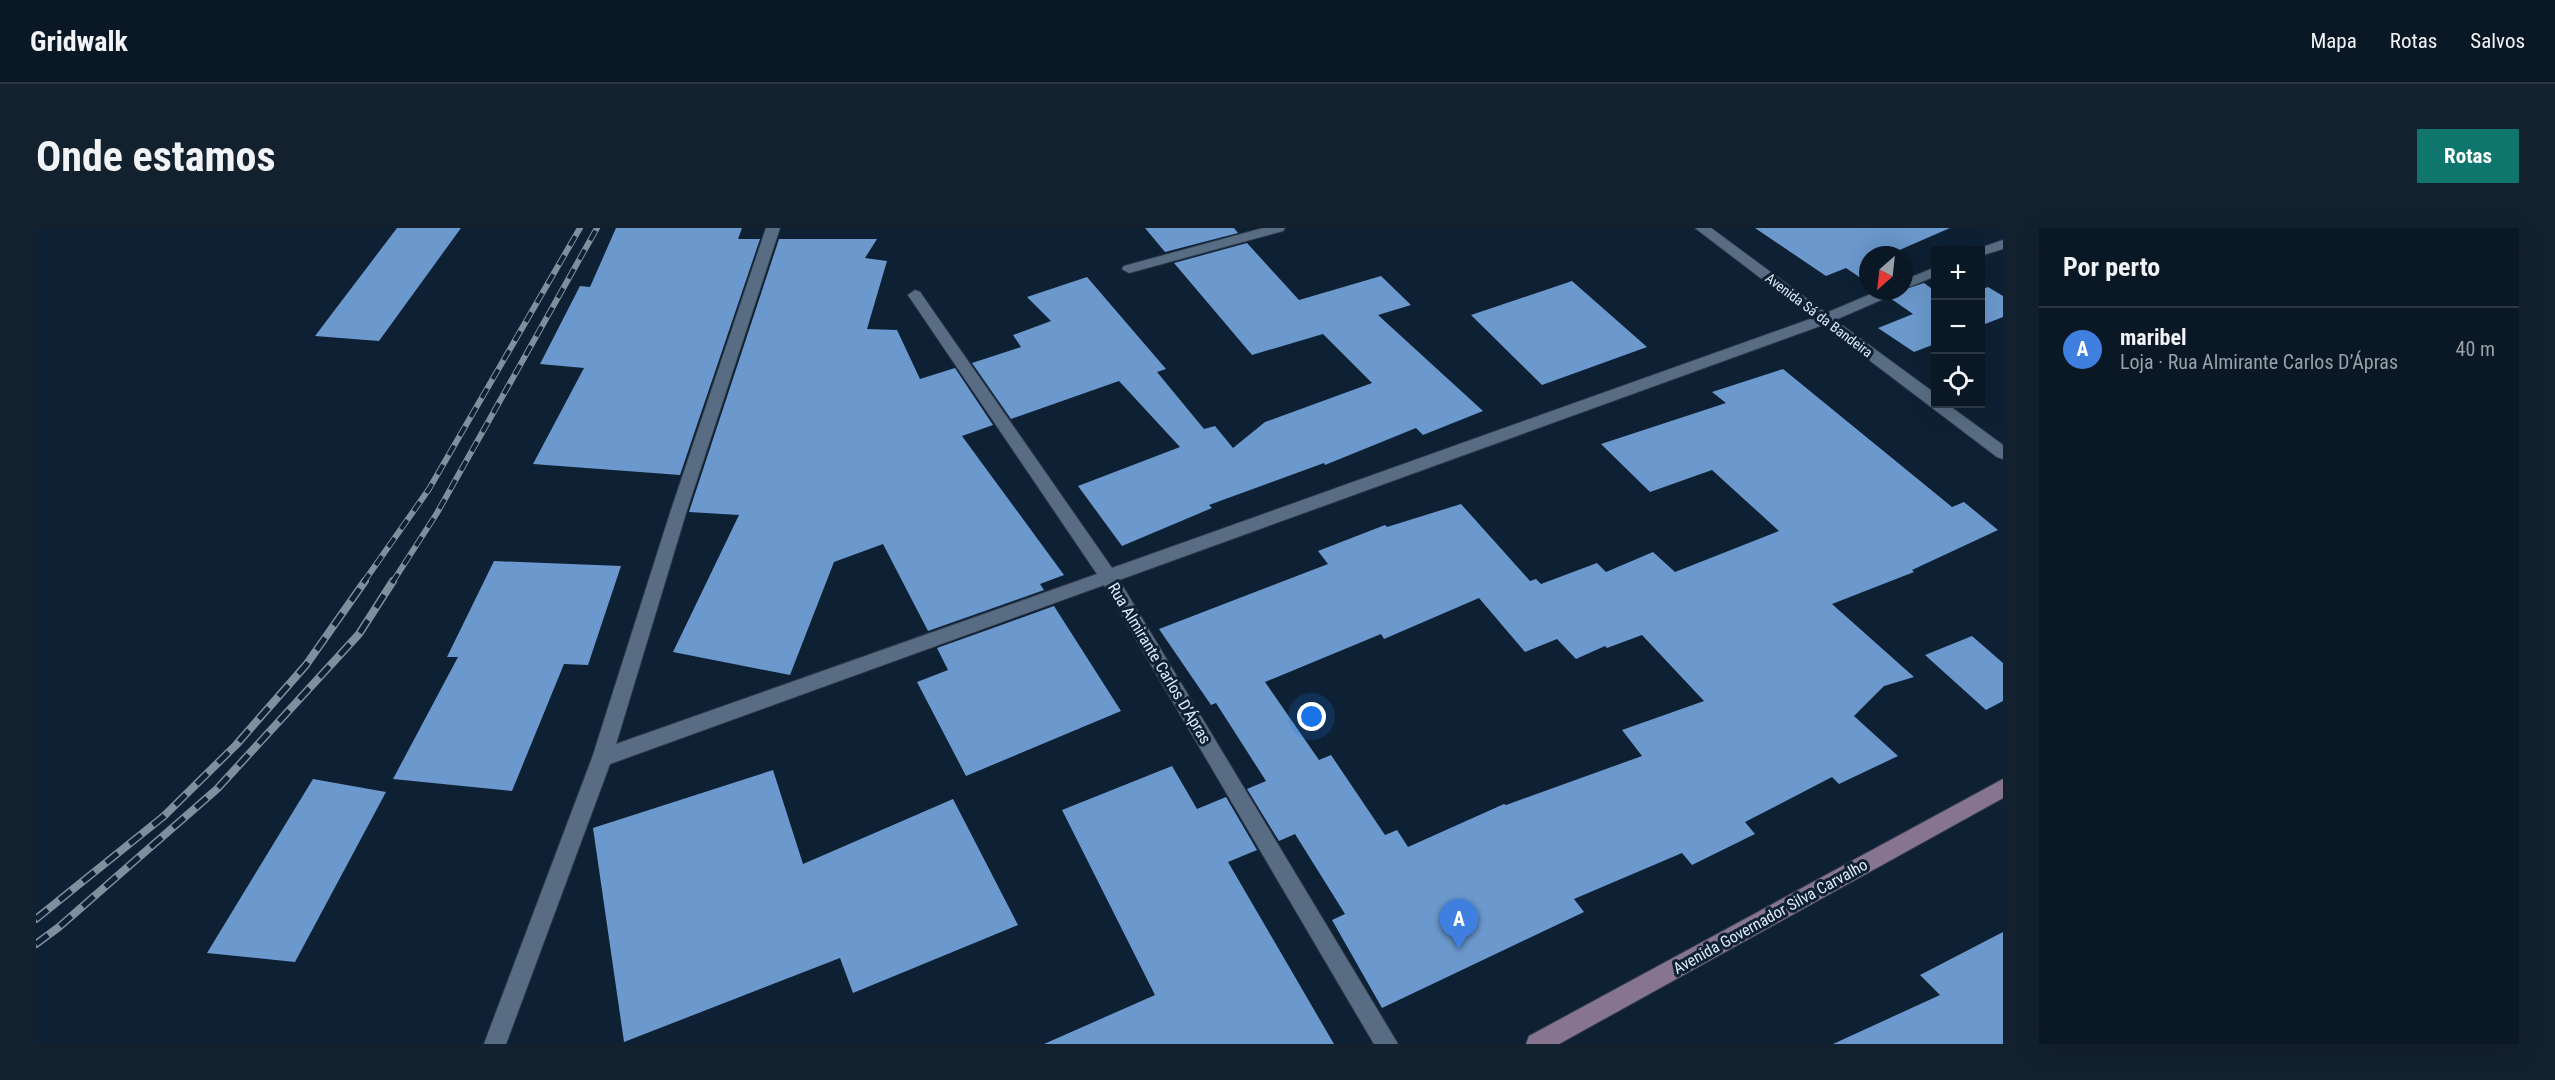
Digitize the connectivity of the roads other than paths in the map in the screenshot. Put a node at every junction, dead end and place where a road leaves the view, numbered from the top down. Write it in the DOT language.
graph roads {
  1 [pos="772,228"];
  2 [pos="1278,228"];
  3 [pos="1702,228"];
  4 [pos="2003,244"];
  5 [pos="1985,250"];
  6 [pos="1129,269"];
  7 [pos="1931,273"];
  8 [pos="1913,281"];
  9 [pos="915,295"];
  10 [pos="1870,300"];
  11 [pos="1825,320"];
  12 [pos="1931,399"];
  13 [pos="1943,408"];
  14 [pos="2003,453"];
  15 [pos="1109,578"];
  16 [pos="602,758"];
  17 [pos="2003,788"];
  18 [pos="495,1044"];
  19 [pos="1386,1044"];
  20 [pos="1537,1044"];
  1 -- 16 [label="street"];
  2 -- 6 [label="street"];
  3 -- 11 [label="street, Avenida Sá da Bandeira"];
  4 -- 5 [label="street"];
  7 -- 8 [label="street"];
  9 -- 15 [label="street, Rua Almirante Carlos D’Ápras"];
  10 -- 11 [label="street"];
  11 -- 12 [label="street, Avenida Sá da Bandeira"];
  11 -- 15 [label="street"];
  13 -- 14 [label="street, Avenida Sá da Bandeira"];
  15 -- 16 [label="street"];
  15 -- 19 [label="street, Rua Almirante Carlos D’Ápras"];
  16 -- 18 [label="street"];
  17 -- 20 [label="street, Avenida Governador Silva Carvalho"];
}
